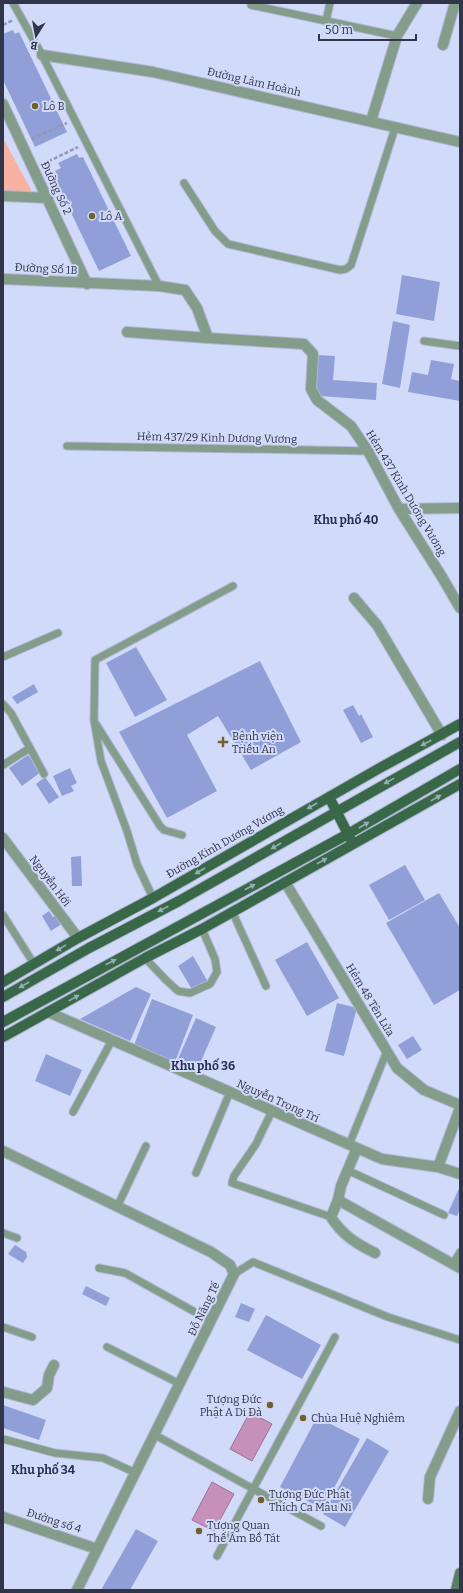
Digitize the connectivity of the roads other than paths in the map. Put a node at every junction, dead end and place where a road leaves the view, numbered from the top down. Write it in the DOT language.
graph roads {
  1 [pos="13,3"];
  2 [pos="330,3"];
  3 [pos="418,3"];
  4 [pos="455,3"];
  5 [pos="251,5"];
  6 [pos="326,21"];
  7 [pos="397,36"];
  8 [pos="443,45"];
  9 [pos="42,55"];
  10 [pos="3,104"];
  11 [pos="371,121"];
  12 [pos="395,128"];
  13 [pos="460,142"];
  14 [pos="184,183"];
  15 [pos="3,196"];
  16 [pos="48,198"];
  17 [pos="3,279"];
  18 [pos="87,284"];
  19 [pos="159,286"];
  20 [pos="127,332"];
  21 [pos="208,338"];
  22 [pos="424,341"];
  23 [pos="460,346"];
  24 [pos="67,446"];
  25 [pos="368,451"];
  26 [pos="460,508"];
  27 [pos="399,509"];
  28 [pos="233,586"];
  29 [pos="354,598"];
  30 [pos="460,606"];
  31 [pos="58,633"];
  32 [pos="3,658"];
  33 [pos="3,704"];
  34 [pos="94,720"];
  35 [pos="460,724"];
  36 [pos="442,735"];
  37 [pos="460,742"];
  38 [pos="30,748"];
  39 [pos="3,765"];
  40 [pos="460,768"];
  41 [pos="44,774"];
  42 [pos="460,784"];
  43 [pos="329,797"];
  44 [pos="336,812"];
  45 [pos="348,834"];
  46 [pos="182,835"];
  47 [pos="3,838"];
  48 [pos="353,843"];
  49 [pos="278,871"];
  50 [pos="285,882"];
  51 [pos="153,898"];
  52 [pos="232,911"];
  53 [pos="3,915"];
  54 [pos="202,929"];
  55 [pos="78,938"];
  56 [pos="145,958"];
  57 [pos="34,964"];
  58 [pos="3,982"];
  59 [pos="266,986"];
  60 [pos="3,998"];
  61 [pos="34,1004"];
  62 [pos="48,1012"];
  63 [pos="3,1022"];
  64 [pos="3,1037"];
  65 [pos="112,1040"];
  66 [pos="387,1051"];
  67 [pos="230,1092"];
  68 [pos="460,1105"];
  69 [pos="460,1108"];
  70 [pos="272,1111"];
  71 [pos="73,1112"];
  72 [pos="146,1146"];
  73 [pos="353,1146"];
  74 [pos="3,1151"];
  75 [pos="438,1167"];
  76 [pos="347,1170"];
  77 [pos="196,1173"];
  78 [pos="460,1174"];
  79 [pos="338,1200"];
  80 [pos="116,1207"];
  81 [pos="444,1215"];
  82 [pos="331,1217"];
  83 [pos="3,1233"];
  84 [pos="17,1238"];
  85 [pos="460,1252"];
  86 [pos="375,1253"];
  87 [pos="457,1266"];
  88 [pos="99,1268"];
  89 [pos="234,1274"];
  90 [pos="211,1320"];
  91 [pos="3,1327"];
  92 [pos="32,1337"];
  93 [pos="335,1337"];
  94 [pos="460,1340"];
  95 [pos="107,1347"];
  96 [pos="54,1366"];
  97 [pos="180,1384"];
  98 [pos="3,1392"];
  99 [pos="460,1411"];
  100 [pos="155,1435"];
  101 [pos="3,1439"];
  102 [pos="136,1473"];
  103 [pos="253,1488"];
  104 [pos="428,1498"];
  105 [pos="3,1517"];
  106 [pos="322,1526"];
  107 [pos="97,1549"];
  108 [pos="217,1556"];
  109 [pos="460,1573"];
  110 [pos="77,1590"];
  111 [pos="456,1590"];
  1 -- 9 [label="lane"];
  2 -- 6 [label="lane"];
  3 -- 7 [label="street"];
  4 -- 8 [label="street"];
  5 -- 6 [label="lane"];
  6 -- 7 [label="lane"];
  7 -- 11 [label="street"];
  9 -- 11 [label="street, Đường Lâm Hoành"];
  9 -- 19 [label="lane"];
  10 -- 16 [label="street, Đường Số 2"];
  11 -- 12 [label="street, Đường Lâm Hoành"];
  12 -- 13 [label="street, Đường Lâm Hoành"];
  12 -- 14 [label="lane"];
  15 -- 16 [label="street"];
  16 -- 18 [label="street, Đường Số 2"];
  17 -- 18 [label="street, Đường Số 1B"];
  18 -- 19 [label="street"];
  19 -- 21 [label="street"];
  20 -- 21 [label="street, Hẻm 437 Kinh Dương Vương"];
  21 -- 25 [label="street, Hẻm 437 Kinh Dương Vương"];
  22 -- 23 [label="lane"];
  24 -- 25 [label="lane, Hẻm 437/29 Kinh Dương Vương"];
  25 -- 27 [label="street, Hẻm 437 Kinh Dương Vương"];
  26 -- 27 [label="street"];
  27 -- 30 [label="street, Hẻm 437 Kinh Dương Vương"];
  28 -- 34 [label="lane"];
  29 -- 36 [label="street"];
  31 -- 32 [label="lane"];
  33 -- 38 [label="lane"];
  34 -- 46 [label="lane"];
  34 -- 51 [label="lane"];
  35 -- 36 [label="main road, Đường Kinh Dương Vương"];
  36 -- 43 [label="main road, Đường Kinh Dương Vương, one-way"];
  37 -- 44 [label="main road, one-way"];
  38 -- 39 [label="lane"];
  38 -- 41 [label="lane"];
  45 -- 40 [label="main road, one-way"];
  48 -- 42 [label="main road, one-way"];
  43 -- 44 [label="main road"];
  43 -- 51 [label="main road, Đường Kinh Dương Vương, one-way"];
  44 -- 45 [label="main road"];
  44 -- 60 [label="main road, one-way"];
  45 -- 48 [label="main road"];
  45 -- 49 [label="main road"];
  47 -- 55 [label="street, Nguyễn Hới"];
  50 -- 48 [label="main road, one-way"];
  49 -- 50 [label="main road"];
  61 -- 49 [label="main road, one-way"];
  50 -- 52 [label="main road"];
  50 -- 66 [label="street, Hẻm 48 Tên Lửa"];
  51 -- 55 [label="main road, Đường Kinh Dương Vương"];
  52 -- 54 [label="main road"];
  52 -- 59 [label="lane"];
  53 -- 57 [label="lane"];
  54 -- 56 [label="main road"];
  54 -- 56 [label="lane"];
  55 -- 57 [label="main road, Đường Kinh Dương Vương, one-way"];
  62 -- 56 [label="main road, one-way"];
  57 -- 58 [label="main road, Đường Kinh Dương Vương"];
  61 -- 62 [label="main road"];
  61 -- 63 [label="main road"];
  62 -- 64 [label="main road"];
  62 -- 65 [label="street, Nguyễn Trọng Trí"];
  65 -- 67 [label="street, Nguyễn Trọng Trí"];
  65 -- 71 [label="lane"];
  66 -- 68 [label="street, Hẻm 48 Tên Lửa"];
  66 -- 73 [label="lane"];
  67 -- 70 [label="street, Nguyễn Trọng Trí"];
  67 -- 77 [label="lane"];
  69 -- 75 [label="street"];
  70 -- 73 [label="street, Nguyễn Trọng Trí"];
  70 -- 82 [label="lane"];
  72 -- 80 [label="lane"];
  73 -- 75 [label="street, Nguyễn Trọng Trí"];
  73 -- 76 [label="street"];
  74 -- 80 [label="street, Đỗ Năng Tế"];
  75 -- 78 [label="street, Nguyễn Trọng Trí"];
  76 -- 79 [label="street"];
  76 -- 81 [label="lane"];
  79 -- 82 [label="street"];
  79 -- 87 [label="street"];
  80 -- 89 [label="street, Đỗ Năng Tế"];
  82 -- 86 [label="street"];
  83 -- 84 [label="lane"];
  85 -- 87 [label="lane"];
  88 -- 90 [label="lane"];
  89 -- 90 [label="street, Đỗ Năng Tế"];
  89 -- 94 [label="lane"];
  90 -- 97 [label="street, Đỗ Năng Tế"];
  91 -- 92 [label="lane"];
  93 -- 103 [label="lane"];
  95 -- 97 [label="lane"];
  96 -- 98 [label="street"];
  97 -- 100 [label="street, Đỗ Năng Tế"];
  99 -- 104 [label="street"];
  100 -- 102 [label="street, Đỗ Năng Tế"];
  100 -- 103 [label="lane"];
  101 -- 102 [label="lane"];
  102 -- 107 [label="street, Đỗ Năng Tế"];
  103 -- 106 [label="lane"];
  103 -- 108 [label="lane"];
  105 -- 107 [label="street, Đường số 4"];
  107 -- 110 [label="street, Đỗ Năng Tế"];
  109 -- 111 [label="street"];
}
